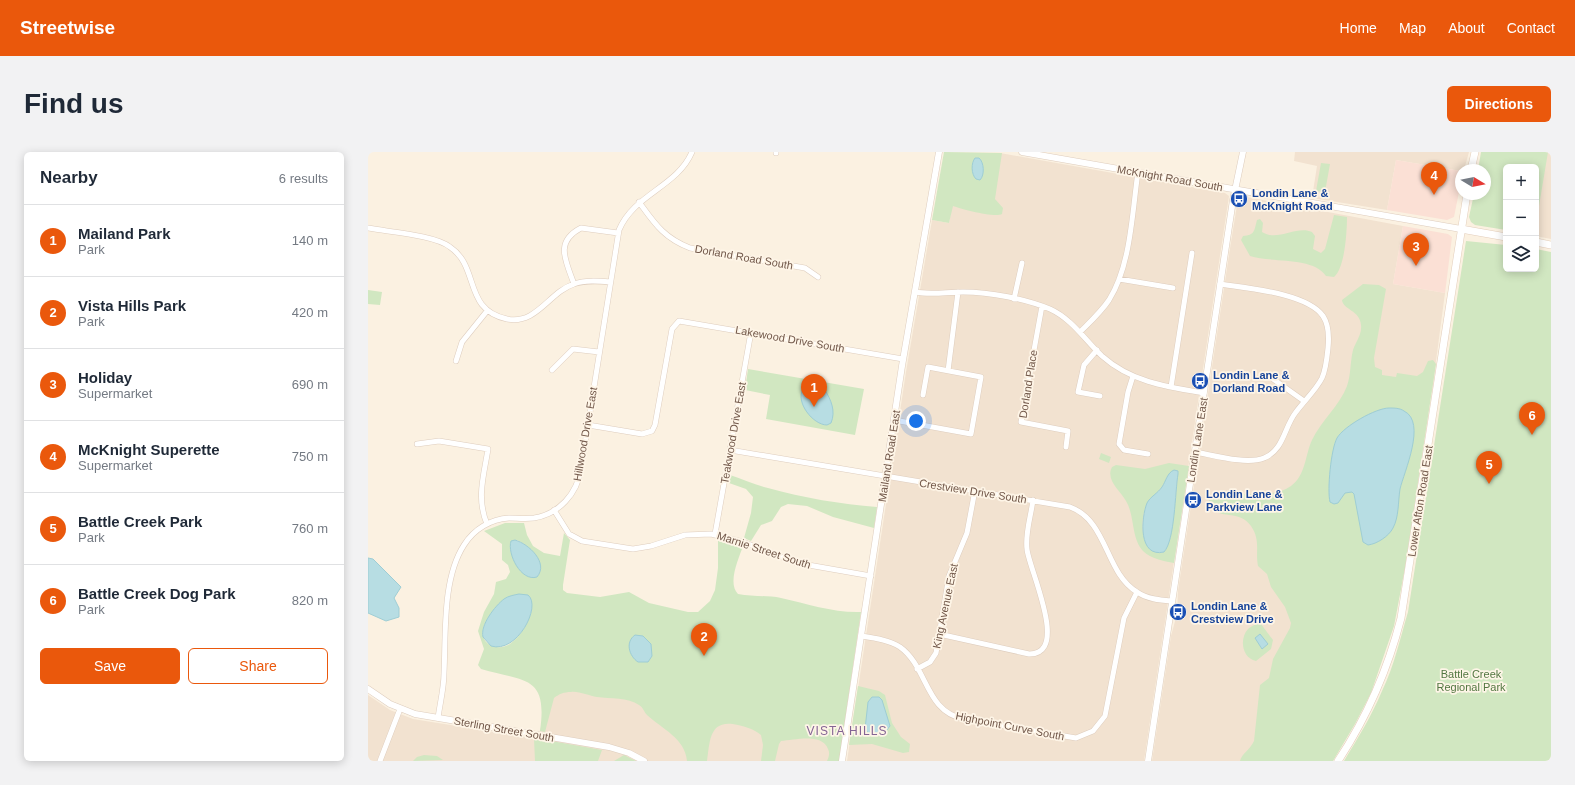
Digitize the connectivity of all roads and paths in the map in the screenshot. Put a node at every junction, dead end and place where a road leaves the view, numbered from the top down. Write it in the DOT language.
graph roads {
  1 [pos="692,152"];
  2 [pos="939,152"];
  3 [pos="1022,152"];
  4 [pos="1243,152"];
  5 [pos="1475,152"];
  6 [pos="1472,164"];
  7 [pos="1138,172"];
  8 [pos="1235,189"];
  9 [pos="1466,200"];
  10 [pos="639,202"];
  11 [pos="368,228"];
  12 [pos="1461,229"];
  13 [pos="618,233"];
  14 [pos="1503,236"];
  15 [pos="1539,243"];
  16 [pos="1551,245"];
  17 [pos="1192,253"];
  18 [pos="1022,263"];
  19 [pos="818,277"];
  20 [pos="1119,278"];
  21 [pos="610,282"];
  22 [pos="574,284"];
  23 [pos="1220,284"];
  24 [pos="1173,288"];
  25 [pos="915,292"];
  26 [pos="958,292"];
  27 [pos="1014,300"];
  28 [pos="1042,306"];
  29 [pos="487,310"];
  30 [pos="751,332"];
  31 [pos="1080,332"];
  32 [pos="1097,350"];
  33 [pos="599,352"];
  34 [pos="904,359"];
  35 [pos="456,361"];
  36 [pos="552,370"];
  37 [pos="948,371"];
  38 [pos="1133,376"];
  39 [pos="1273,378"];
  40 [pos="1171,388"];
  41 [pos="1204,393"];
  42 [pos="923,396"];
  43 [pos="1100,396"];
  44 [pos="1304,401"];
  45 [pos="894,420"];
  46 [pos="588,425"];
  47 [pos="417,444"];
  48 [pos="1066,447"];
  49 [pos="730,450"];
  50 [pos="1195,452"];
  51 [pos="1148,454"];
  52 [pos="885,477"];
  53 [pos="974,490"];
  54 [pos="1033,500"];
  55 [pos="554,510"];
  56 [pos="487,524"];
  57 [pos="715,534"];
  58 [pos="870,576"];
  59 [pos="1137,592"];
  60 [pos="1172,601"];
  61 [pos="939,634"];
  62 [pos="861,636"];
  63 [pos="918,670"];
  64 [pos="368,689"];
  65 [pos="400,709"];
  66 [pos="438,718"];
  67 [pos="380,761"];
  68 [pos="644,761"];
  69 [pos="842,761"];
  70 [pos="1148,761"];
  71 [pos="1338,761"];
  1 -- 10 [label="street, Hillwood Drive East"];
  2 -- 25 [label="street, Mailand Road East"];
  3 -- 7 [label="street, McKnight Road South"];
  4 -- 8 [label="street, Londin Lane East"];
  5 -- 6 [label="main road"];
  7 -- 8 [label="street, McKnight Road South"];
  7 -- 20 [label="street"];
  8 -- 12 [label="street, McKnight Road South"];
  8 -- 23 [label="street, Londin Lane East"];
  9 -- 12 [label="main road, Lower Afton Road East"];
  10 -- 13 [label="street, Hillwood Drive East"];
  10 -- 19 [label="street, Dorland Road South"];
  11 -- 29 [label="street"];
  12 -- 14 [label="main road, McKnight Road South"];
  12 -- 71 [label="main road, Lower Afton Road East"];
  13 -- 21 [label="street, Hillwood Drive East"];
  13 -- 22 [label="street"];
  15 -- 16 [label="main road"];
  17 -- 40 [label="street"];
  18 -- 27 [label="street"];
  20 -- 24 [label="street"];
  20 -- 31 [label="street"];
  21 -- 22 [label="street"];
  21 -- 33 [label="street, Hillwood Drive East"];
  22 -- 29 [label="street"];
  23 -- 41 [label="street, Londin Lane East"];
  23 -- 44 [label="street"];
  25 -- 26 [label="street"];
  25 -- 34 [label="street, Mailand Road East"];
  26 -- 27 [label="street"];
  26 -- 37 [label="street"];
  27 -- 28 [label="street"];
  28 -- 31 [label="street"];
  28 -- 48 [label="street, Dorland Place"];
  29 -- 35 [label="street"];
  30 -- 34 [label="street, Lakewood Drive South"];
  30 -- 46 [label="street, Lakewood Drive South"];
  30 -- 49 [label="street, Teakwood Drive East"];
  31 -- 32 [label="street"];
  32 -- 38 [label="street"];
  32 -- 43 [label="street"];
  33 -- 36 [label="street"];
  33 -- 46 [label="street, Hillwood Drive East"];
  34 -- 45 [label="street, Mailand Road East"];
  37 -- 42 [label="street"];
  37 -- 45 [label="street"];
  38 -- 40 [label="street"];
  38 -- 51 [label="street"];
  39 -- 44 [label="street"];
  40 -- 41 [label="street"];
  41 -- 50 [label="street, Londin Lane East"];
  44 -- 50 [label="street"];
  45 -- 52 [label="street, Mailand Road East"];
  46 -- 55 [label="street, Hillwood Drive East"];
  47 -- 56 [label="street"];
  49 -- 52 [label="street, Crestview Drive South"];
  49 -- 57 [label="street, Teakwood Drive East"];
  50 -- 60 [label="street, Londin Lane East"];
  52 -- 53 [label="street, Crestview Drive South"];
  52 -- 58 [label="street, Mailand Road East"];
  53 -- 54 [label="street, Crestview Drive South"];
  53 -- 61 [label="street, King Avenue East"];
  54 -- 59 [label="street, Crestview Drive South"];
  54 -- 61 [label="street"];
  55 -- 56 [label="street, Hillwood Drive East"];
  55 -- 57 [label="street, Marnie Street South"];
  56 -- 66 [label="street, Hillwood Drive East"];
  57 -- 58 [label="street, Marnie Street South"];
  58 -- 62 [label="street, Mailand Road East"];
  59 -- 60 [label="street, Crestview Drive South"];
  59 -- 63 [label="street, Highpoint Curve South"];
  60 -- 70 [label="street, Londin Lane East"];
  61 -- 63 [label="street, King Avenue East"];
  62 -- 63 [label="street, Highpoint Curve South"];
  62 -- 69 [label="street, Mailand Road East"];
  64 -- 65 [label="street, Sterling Street South"];
  65 -- 66 [label="street, Sterling Street South"];
  65 -- 67 [label="street"];
  66 -- 68 [label="street, Sterling Street South"];
}
